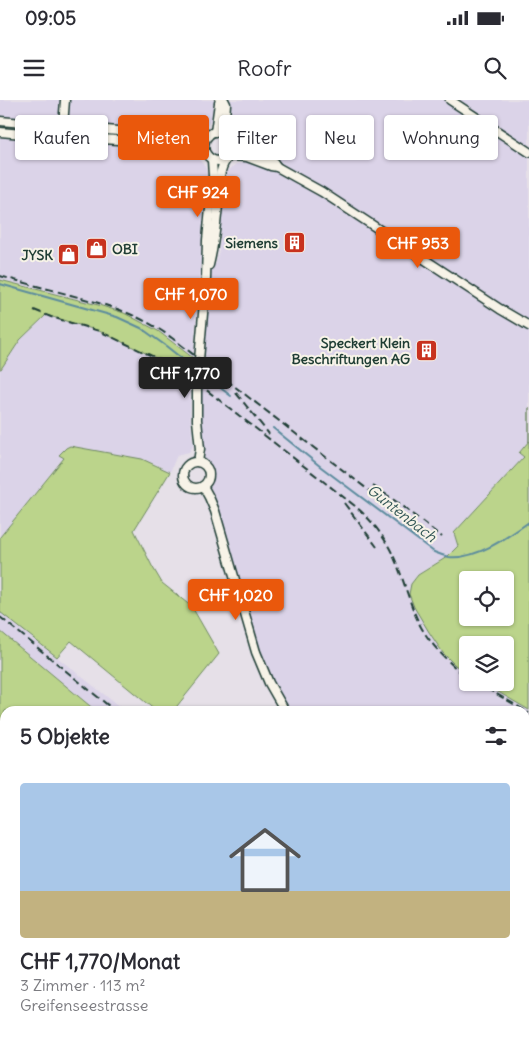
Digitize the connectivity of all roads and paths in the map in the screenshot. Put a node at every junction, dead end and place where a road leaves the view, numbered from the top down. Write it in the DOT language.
graph roads {
  1 [pos="65,100"];
  2 [pos="222,100"];
  3 [pos="450,100"];
  4 [pos="64,115"];
  5 [pos="225,115"];
  6 [pos="0,121"];
  7 [pos="15,122"];
  8 [pos="108,130"];
  9 [pos="0,132"];
  10 [pos="219,133"];
  11 [pos="212,134"];
  12 [pos="209,137"];
  13 [pos="118,139"];
  14 [pos="529,152"];
  15 [pos="209,158"];
  16 [pos="212,160"];
  17 [pos="220,160"];
  18 [pos="226,160"];
  19 [pos="255,160"];
  20 [pos="272,160"];
  21 [pos="277,167"];
  22 [pos="207,240"];
  23 [pos="212,252"];
  24 [pos="206,279"];
  25 [pos="529,326"];
  26 [pos="198,462"];
  27 [pos="203,486"];
  28 [pos="282,706"];
  1 -- 4 [label="street"];
  2 -- 5 [label="street"];
  2 -- 11 [label="street"];
  3 -- 14 [label="street"];
  6 -- 7 [label="street"];
  8 -- 11 [label="street"];
  9 -- 13 [label="street"];
  10 -- 11 [label="street"];
  11 -- 12 [label="street"];
  15 -- 16 [label="street"];
  16 -- 17 [label="street"];
  16 -- 22 [label="street"];
  18 -- 23 [label="street"];
  19 -- 21 [label="street"];
  20 -- 21 [label="street"];
  21 -- 25 [label="street"];
  22 -- 23 [label="street"];
  22 -- 24 [label="street"];
  23 -- 24 [label="street"];
  24 -- 26 [label="street"];
  26 -- 27 [label="street"];
  26 -- 27 [label="street"];
  27 -- 28 [label="street"];
}
